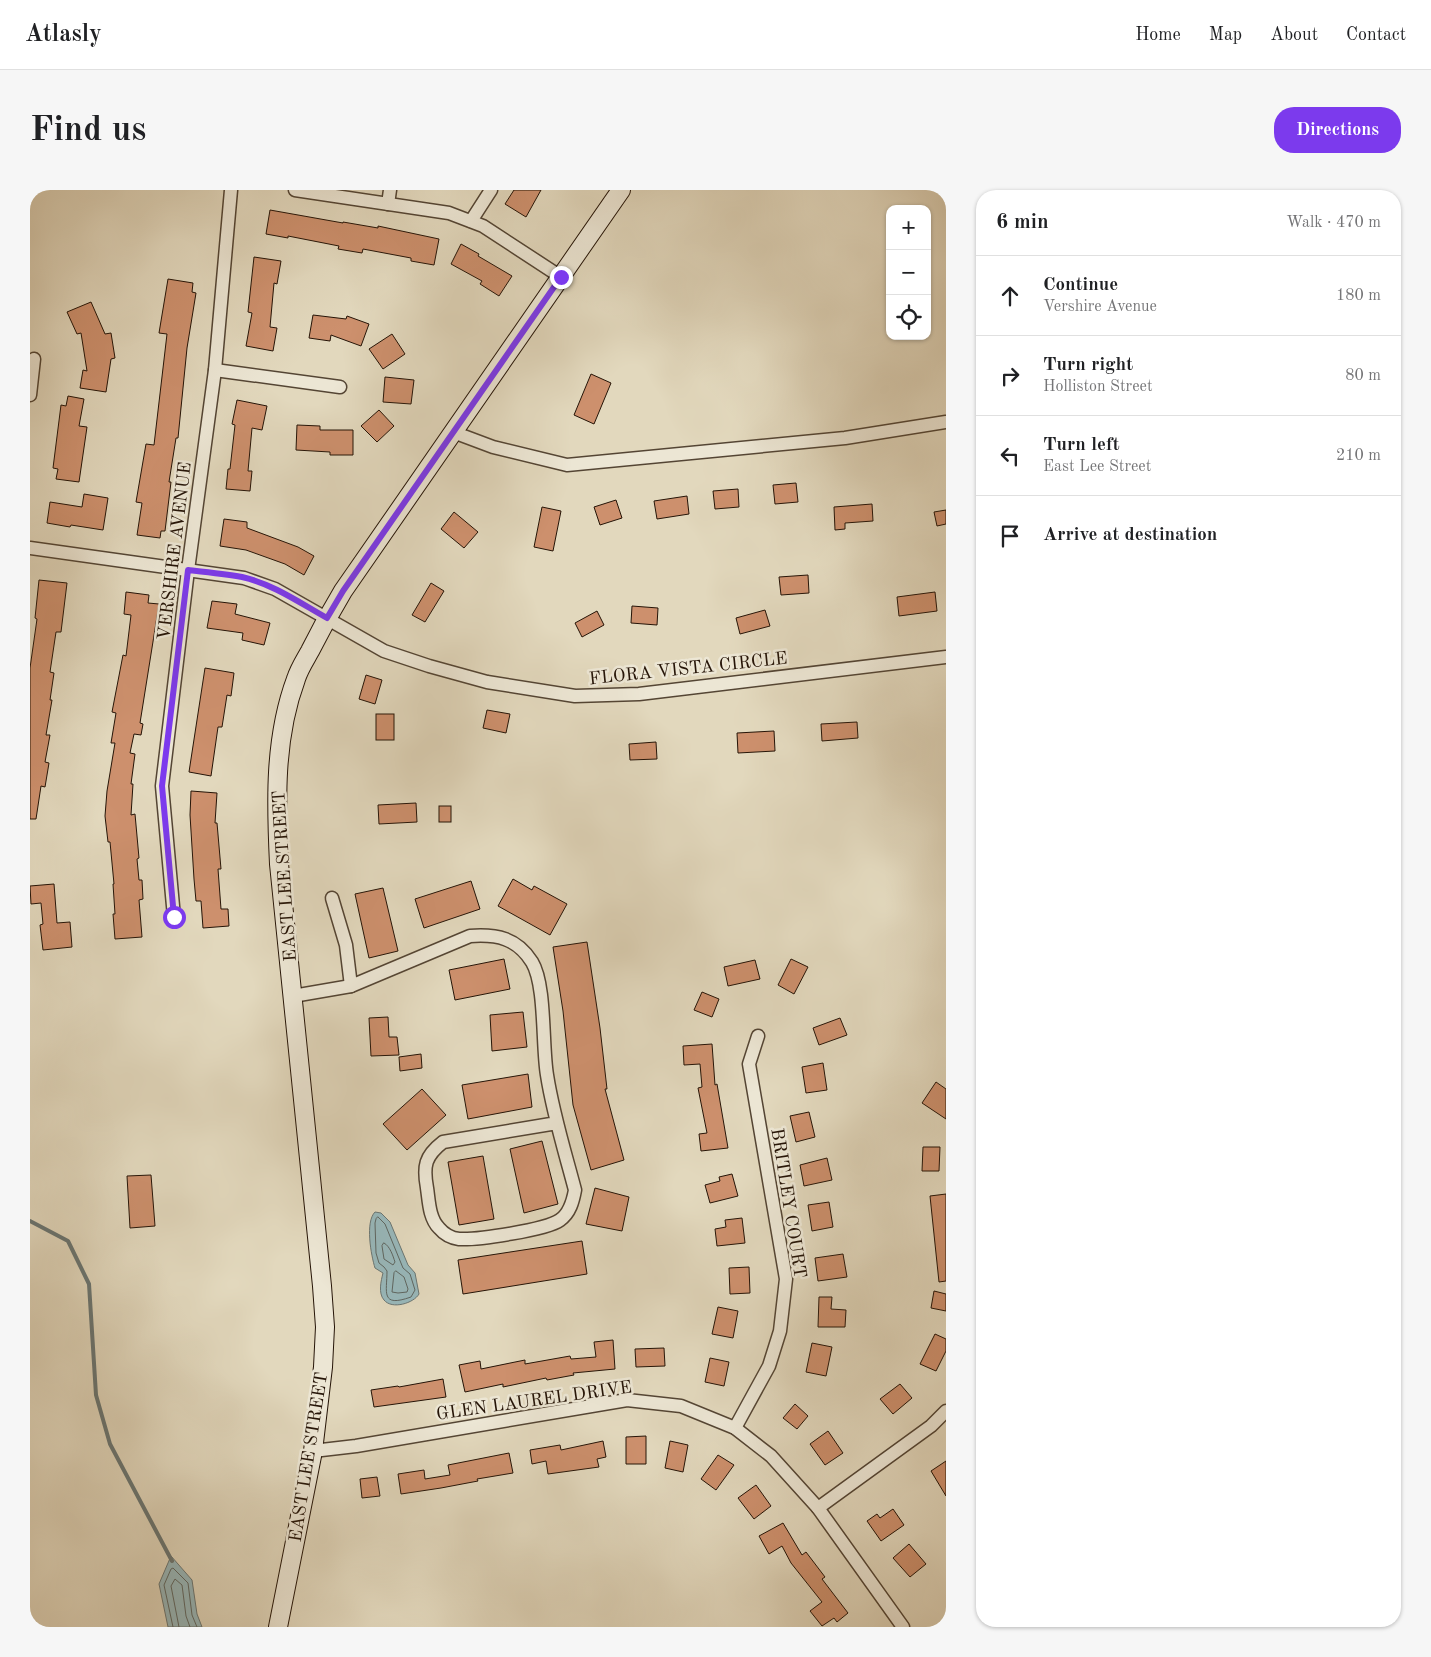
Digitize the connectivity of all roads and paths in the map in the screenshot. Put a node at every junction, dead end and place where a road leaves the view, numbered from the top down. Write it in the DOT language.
graph roads {
  1 [pos="231,190"];
  2 [pos="295,190"];
  3 [pos="390,190"];
  4 [pos="491,190"];
  5 [pos="621,190"];
  6 [pos="388,204"];
  7 [pos="471,221"];
  8 [pos="561,277"];
  9 [pos="34,359"];
  10 [pos="215,370"];
  11 [pos="340,387"];
  12 [pos="30,395"];
  13 [pos="946,422"];
  14 [pos="453,432"];
  15 [pos="30,548"];
  16 [pos="188,570"];
  17 [pos="327,618"];
  18 [pos="946,657"];
  19 [pos="332,898"];
  20 [pos="174,917"];
  21 [pos="351,986"];
  22 [pos="293,996"];
  23 [pos="758,1036"];
  24 [pos="557,1123"];
  25 [pos="946,1411"];
  26 [pos="735,1428"];
  27 [pos="313,1451"];
  28 [pos="818,1508"];
  29 [pos="278,1627"];
  30 [pos="903,1627"];
  1 -- 10 [label="street, VERSHIRE AVENUE"];
  2 -- 6 [label="street"];
  3 -- 6 [label="street"];
  4 -- 7 [label="street"];
  5 -- 8 [label="street, EAST LEE STREET"];
  6 -- 7 [label="street"];
  7 -- 8 [label="street"];
  8 -- 14 [label="street, EAST LEE STREET"];
  9 -- 12 [label="street"];
  10 -- 11 [label="street"];
  10 -- 16 [label="street, VERSHIRE AVENUE"];
  13 -- 14 [label="street"];
  14 -- 17 [label="street, EAST LEE STREET"];
  15 -- 16 [label="street, FLORA VISTA CIRCLE"];
  16 -- 17 [label="street, FLORA VISTA CIRCLE"];
  16 -- 20 [label="street, VERSHIRE AVENUE"];
  17 -- 18 [label="street, FLORA VISTA CIRCLE"];
  17 -- 22 [label="street, EAST LEE STREET"];
  19 -- 21 [label="street"];
  21 -- 22 [label="street"];
  21 -- 24 [label="street"];
  22 -- 27 [label="street, EAST LEE STREET"];
  23 -- 26 [label="street, BRITLEY COURT"];
  24 -- 24 [label="street"];
  25 -- 28 [label="street"];
  26 -- 27 [label="street, GLEN LAUREL DRIVE"];
  26 -- 28 [label="street, GLEN LAUREL DRIVE"];
  27 -- 29 [label="street, EAST LEE STREET"];
  28 -- 30 [label="street, GLEN LAUREL DRIVE"];
}
